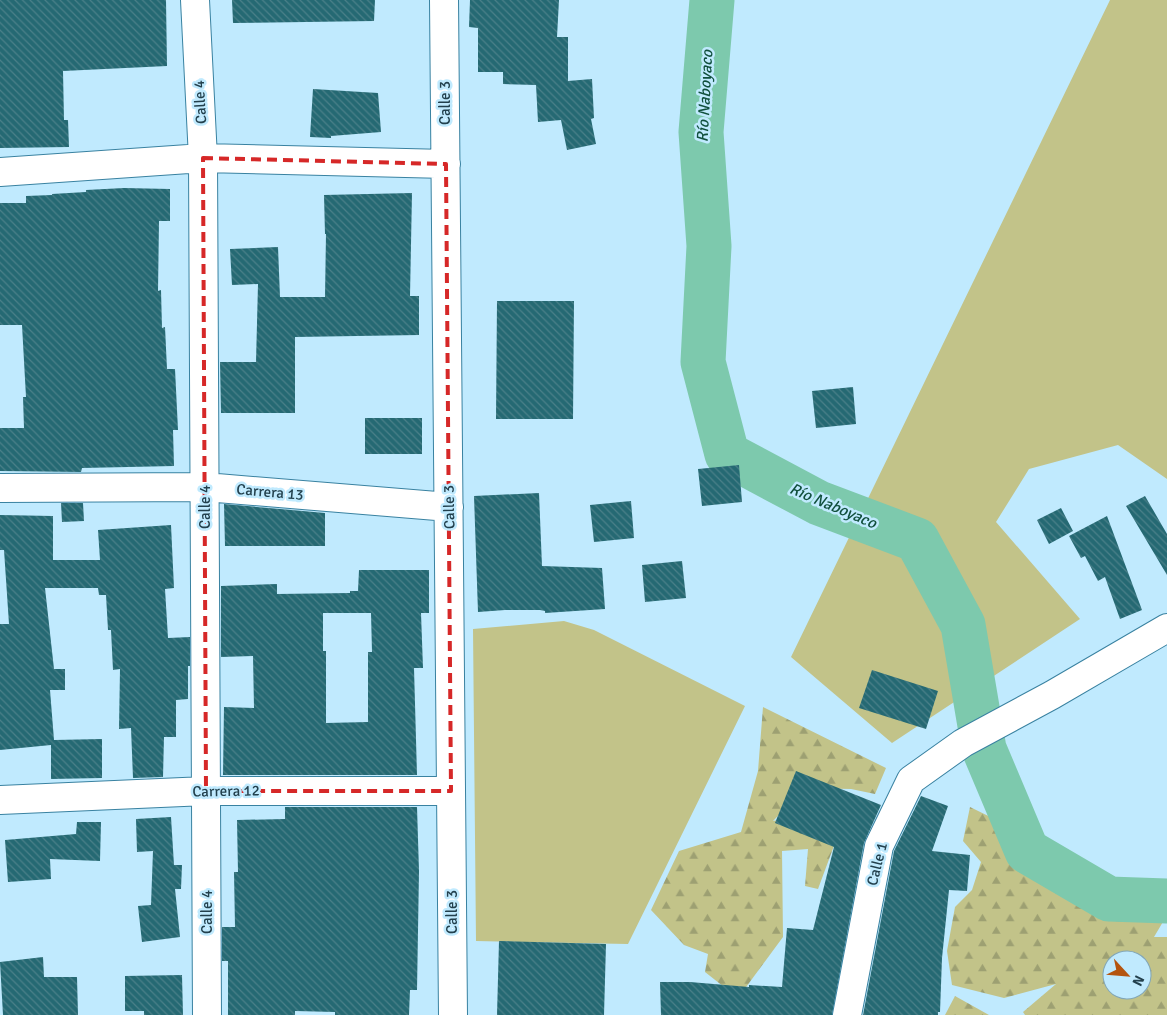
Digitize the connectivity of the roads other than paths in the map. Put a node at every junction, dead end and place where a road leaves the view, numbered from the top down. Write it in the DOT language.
graph roads {
  1 [pos="195,0"];
  2 [pos="444,0"];
  3 [pos="203,158"];
  4 [pos="446,164"];
  5 [pos="0,172"];
  6 [pos="205,487"];
  7 [pos="0,488"];
  8 [pos="449,507"];
  9 [pos="1167,628"];
  10 [pos="206,791"];
  11 [pos="451,791"];
  12 [pos="0,800"];
  13 [pos="207,1015"];
  14 [pos="453,1015"];
  15 [pos="847,1015"];
  1 -- 3 [label="street, Calle 4"];
  2 -- 4 [label="street, Calle 3"];
  3 -- 4 [label="street"];
  3 -- 5 [label="street"];
  3 -- 6 [label="street, Calle 4"];
  4 -- 8 [label="street, Calle 3"];
  6 -- 7 [label="street, Carrera 13"];
  6 -- 8 [label="street, Carrera 13"];
  6 -- 10 [label="street, Calle 4"];
  8 -- 11 [label="street, Calle 3"];
  9 -- 15 [label="street, Calle 1"];
  10 -- 11 [label="street, Carrera 12"];
  10 -- 12 [label="street, Carrera 12"];
  10 -- 13 [label="street, Calle 4"];
  11 -- 14 [label="street, Calle 3"];
}
